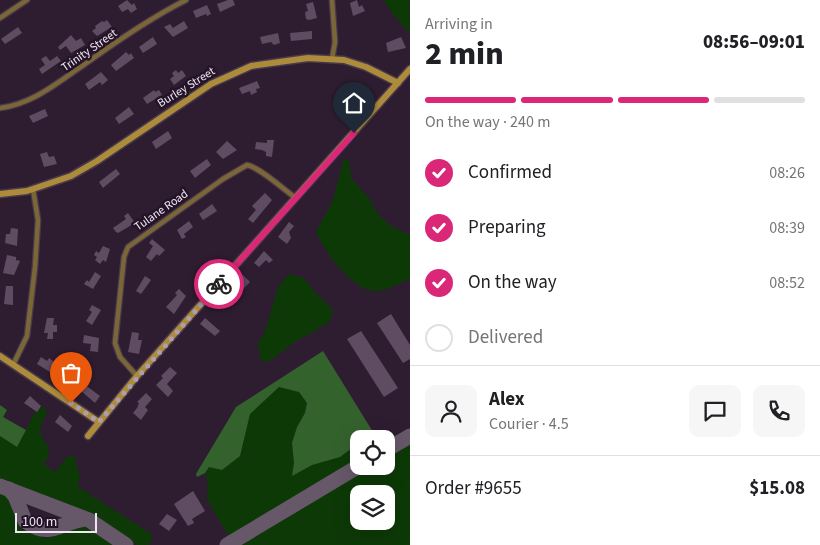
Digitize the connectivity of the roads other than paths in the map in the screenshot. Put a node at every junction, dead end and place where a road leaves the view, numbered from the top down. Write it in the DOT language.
graph roads {
  1 [pos="27,0"];
  2 [pos="186,0"];
  3 [pos="332,0"];
  4 [pos="0,18"];
  5 [pos="332,59"];
  6 [pos="410,69"];
  7 [pos="398,83"];
  8 [pos="0,108"];
  9 [pos="33,189"];
  10 [pos="0,194"];
  11 [pos="296,198"];
  12 [pos="0,356"];
  13 [pos="13,365"];
  14 [pos="138,376"];
  15 [pos="99,422"];
  16 [pos="88,436"];
  1 -- 4 [label="street"];
  2 -- 8 [label="street, Trinity Street"];
  3 -- 5 [label="street"];
  5 -- 7 [label="street, Burley Street"];
  5 -- 9 [label="street, Burley Street"];
  6 -- 7 [label="street"];
  7 -- 11 [label="street"];
  9 -- 10 [label="street, Burley Street"];
  9 -- 13 [label="street"];
  11 -- 14 [label="street"];
  11 -- 14 [label="street, Tulane Road"];
  12 -- 13 [label="street"];
  13 -- 15 [label="street"];
  14 -- 15 [label="street"];
  15 -- 16 [label="street"];
}
